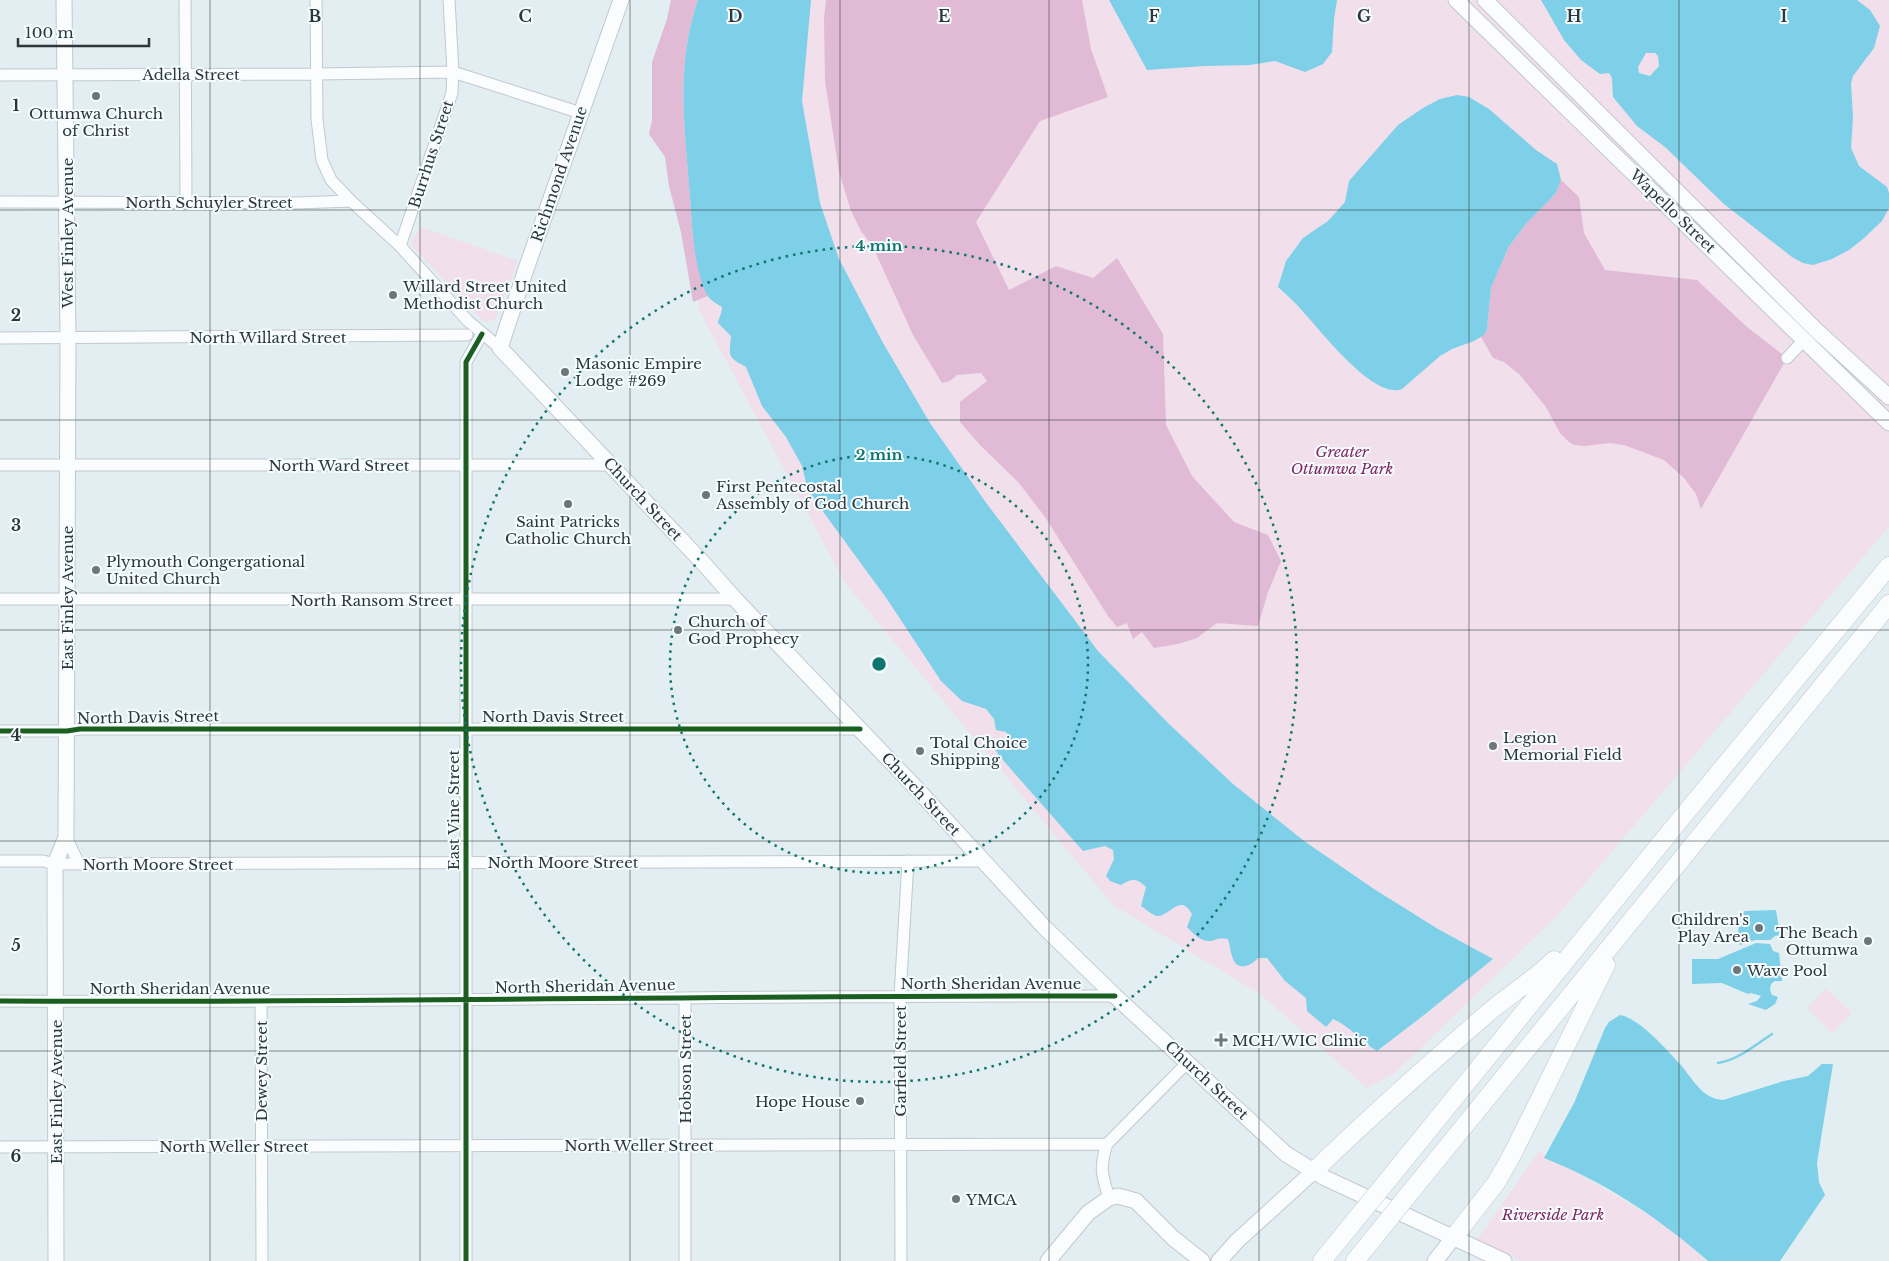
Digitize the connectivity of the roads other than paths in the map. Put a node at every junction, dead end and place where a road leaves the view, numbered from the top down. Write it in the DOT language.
graph roads {
  1 [pos="64,0"];
  2 [pos="185,0"];
  3 [pos="316,0"];
  4 [pos="449,0"];
  5 [pos="621,0"];
  6 [pos="1456,0"];
  7 [pos="1485,0"];
  8 [pos="453,72"];
  9 [pos="0,74"];
  10 [pos="65,74"];
  11 [pos="186,74"];
  12 [pos="317,74"];
  13 [pos="581,113"];
  14 [pos="351,201"];
  15 [pos="0,202"];
  16 [pos="67,202"];
  17 [pos="186,202"];
  18 [pos="400,246"];
  19 [pos="482,334"];
  20 [pos="467,335"];
  21 [pos="0,338"];
  22 [pos="68,338"];
  23 [pos="1805,340"];
  24 [pos="500,348"];
  25 [pos="1787,358"];
  26 [pos="1889,397"];
  27 [pos="1889,423"];
  28 [pos="0,465"];
  29 [pos="68,465"];
  30 [pos="466,465"];
  31 [pos="610,465"];
  32 [pos="1889,566"];
  33 [pos="0,599"];
  34 [pos="68,599"];
  35 [pos="735,599"];
  36 [pos="466,600"];
  37 [pos="1889,604"];
  38 [pos="466,728"];
  39 [pos="860,729"];
  40 [pos="0,730"];
  41 [pos="67,731"];
  42 [pos="66,837"];
  43 [pos="982,860"];
  44 [pos="0,861"];
  45 [pos="908,861"];
  46 [pos="466,862"];
  47 [pos="55,864"];
  48 [pos="79,864"];
  49 [pos="1616,898"];
  50 [pos="1632,920"];
  51 [pos="900,996"];
  52 [pos="1116,996"];
  53 [pos="685,998"];
  54 [pos="261,1000"];
  55 [pos="466,1000"];
  56 [pos="0,1001"];
  57 [pos="56,1001"];
  58 [pos="1187,1062"];
  59 [pos="1107,1144"];
  60 [pos="685,1145"];
  61 [pos="901,1145"];
  62 [pos="262,1146"];
  63 [pos="466,1146"];
  64 [pos="0,1147"];
  65 [pos="56,1147"];
  66 [pos="1314,1171"];
  67 [pos="1109,1198"];
  68 [pos="1454,1237"];
  69 [pos="56,1261"];
  70 [pos="262,1261"];
  71 [pos="466,1261"];
  72 [pos="685,1261"];
  73 [pos="901,1261"];
  74 [pos="1048,1261"];
  75 [pos="1202,1261"];
  76 [pos="1219,1261"];
  77 [pos="1322,1261"];
  78 [pos="1355,1261"];
  79 [pos="1435,1261"];
  80 [pos="1504,1261"];
  1 -- 10 [label="main road, West Finley Avenue"];
  2 -- 11 [label="street"];
  3 -- 12 [label="street, Church Street"];
  4 -- 8 [label="street, Burrhus Street"];
  5 -- 13 [label="main road, Richmond Avenue"];
  6 -- 23 [label="main road, Wapello Street"];
  7 -- 26 [label="main road, Wapello Street"];
  8 -- 12 [label="street, Adella Street"];
  8 -- 13 [label="street, Adella Street"];
  8 -- 18 [label="street, Burrhus Street"];
  9 -- 10 [label="street, Adella Street"];
  10 -- 11 [label="street, Adella Street"];
  10 -- 16 [label="main road, West Finley Avenue"];
  11 -- 12 [label="street, Adella Street"];
  11 -- 17 [label="street"];
  12 -- 14 [label="street, Church Street"];
  13 -- 24 [label="main road, Richmond Avenue"];
  14 -- 17 [label="street, North Schuyler Street"];
  14 -- 18 [label="street, Church Street"];
  15 -- 16 [label="street, North Schuyler Street"];
  16 -- 17 [label="street, North Schuyler Street"];
  16 -- 22 [label="main road, West Finley Avenue"];
  18 -- 19 [label="street, Church Street"];
  19 -- 24 [label="street, Church Street"];
  19 -- 30 [label="street, East Vine Street"];
  20 -- 22 [label="street, North Willard Street"];
  21 -- 22 [label="street, North Willard Street"];
  22 -- 29 [label="main road, West Finley Avenue"];
  23 -- 25 [label="street"];
  23 -- 27 [label="main road, Wapello Street"];
  24 -- 31 [label="main road, Church Street"];
  28 -- 29 [label="street, North Ward Street"];
  29 -- 30 [label="street, North Ward Street"];
  29 -- 34 [label="main road, East Finley Avenue"];
  30 -- 31 [label="street, North Ward Street"];
  30 -- 36 [label="street, East Vine Street"];
  31 -- 35 [label="main road, Church Street"];
  32 -- 49 [label="highway"];
  33 -- 34 [label="street, North Ransom Street"];
  34 -- 36 [label="street, North Ransom Street"];
  34 -- 41 [label="main road, East Finley Avenue"];
  35 -- 36 [label="street, North Ransom Street"];
  35 -- 39 [label="main road, Church Street"];
  36 -- 38 [label="street, East Vine Street"];
  37 -- 50 [label="highway"];
  38 -- 39 [label="street, North Davis Street"];
  38 -- 41 [label="street, North Davis Street"];
  38 -- 46 [label="street, East Vine Street"];
  39 -- 43 [label="main road, Church Street"];
  40 -- 41 [label="street, North Davis Street"];
  41 -- 42 [label="main road, East Finley Avenue"];
  42 -- 47 [label="main road"];
  42 -- 48 [label="street"];
  43 -- 45 [label="street, North Moore Street"];
  43 -- 52 [label="main road, Church Street"];
  44 -- 47 [label="street, North Moore Street"];
  45 -- 46 [label="street, North Moore Street"];
  45 -- 51 [label="street, Garfield Street"];
  46 -- 48 [label="street, North Moore Street"];
  46 -- 55 [label="street, East Vine Street"];
  47 -- 48 [label="street, North Moore Street"];
  47 -- 57 [label="main road, East Finley Avenue"];
  49 -- 66 [label="highway"];
  49 -- 77 [label="highway, bridge"];
  50 -- 68 [label="highway"];
  50 -- 78 [label="highway, bridge"];
  51 -- 52 [label="street, North Sheridan Avenue"];
  51 -- 53 [label="street, North Sheridan Avenue"];
  51 -- 61 [label="street, Garfield Street"];
  52 -- 58 [label="main road, Church Street"];
  53 -- 55 [label="street, North Sheridan Avenue"];
  53 -- 60 [label="street, Hobson Street"];
  54 -- 55 [label="street, North Sheridan Avenue"];
  54 -- 57 [label="street, North Sheridan Avenue"];
  54 -- 62 [label="street, Dewey Street"];
  55 -- 63 [label="street, East Vine Street"];
  56 -- 57 [label="street, North Sheridan Avenue"];
  57 -- 65 [label="main road, East Finley Avenue"];
  58 -- 59 [label="street"];
  58 -- 66 [label="main road, Church Street"];
  59 -- 61 [label="street, North Weller Street"];
  59 -- 67 [label="street"];
  60 -- 61 [label="street, North Weller Street"];
  60 -- 63 [label="street, North Weller Street"];
  60 -- 72 [label="street, Hobson Street"];
  61 -- 73 [label="street, Garfield Street"];
  62 -- 63 [label="street, North Weller Street"];
  62 -- 65 [label="street, North Weller Street"];
  62 -- 70 [label="street, Dewey Street"];
  63 -- 71 [label="street, East Vine Street"];
  64 -- 65 [label="street, North Weller Street"];
  65 -- 69 [label="main road, East Finley Avenue"];
  66 -- 68 [label="main road, Church Street"];
  66 -- 76 [label="main road"];
  67 -- 74 [label="main road"];
  67 -- 75 [label="main road"];
  68 -- 79 [label="main road"];
  68 -- 80 [label="main road, Church Street"];
}
